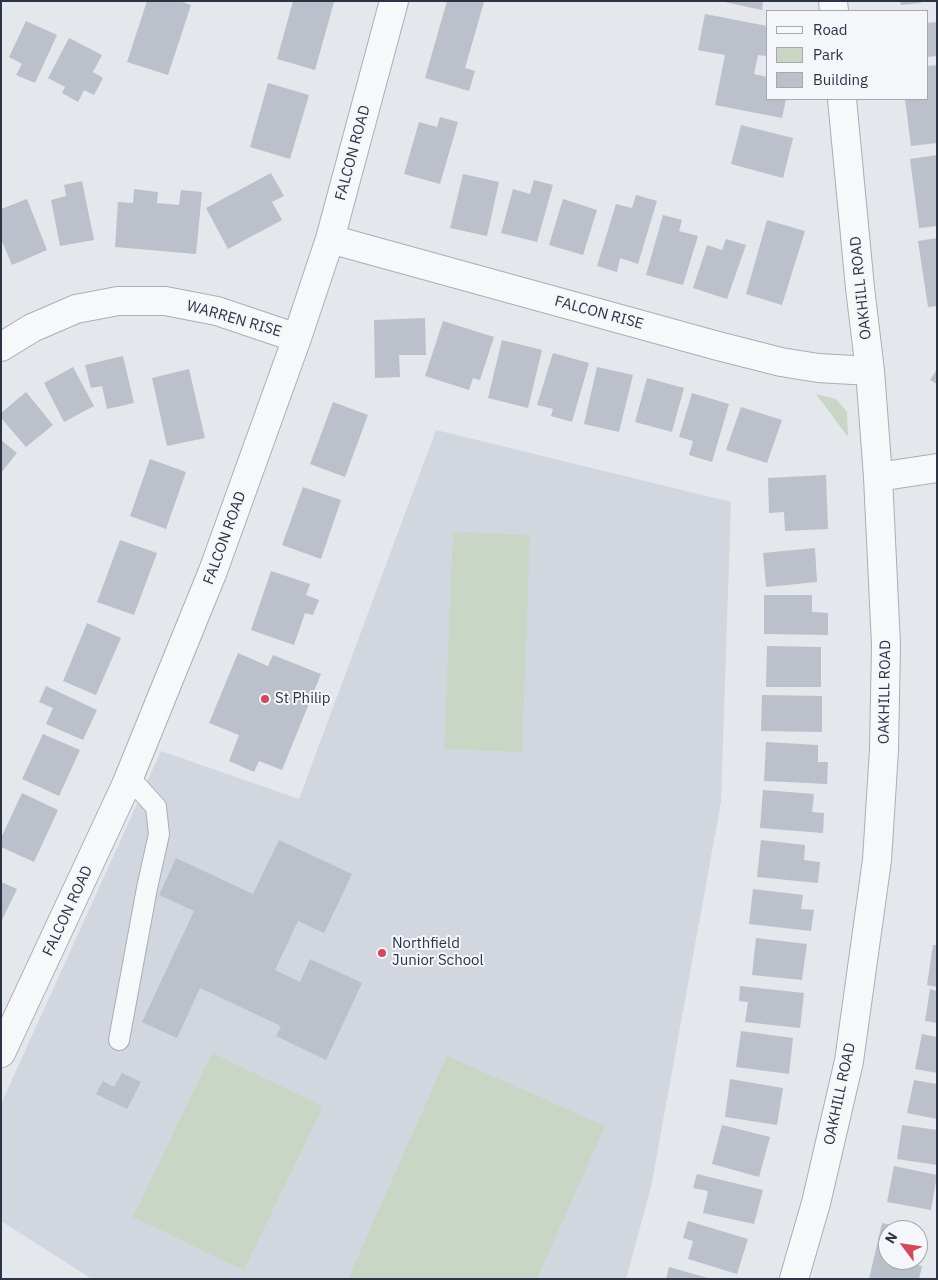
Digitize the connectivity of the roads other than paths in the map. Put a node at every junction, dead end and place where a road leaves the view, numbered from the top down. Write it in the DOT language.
graph roads {
  1 [pos="394,1"];
  2 [pos="842,100"];
  3 [pos="330,239"];
  4 [pos="297,338"];
  5 [pos="1,347"];
  6 [pos="870,371"];
  7 [pos="937,468"];
  8 [pos="878,477"];
  9 [pos="126,785"];
  10 [pos="119,1040"];
  11 [pos="1,1053"];
  12 [pos="794,1279"];
  1 -- 3 [label="street, FALCON ROAD"];
  2 -- 6 [label="street, OAKHILL ROAD"];
  3 -- 4 [label="street, FALCON ROAD"];
  3 -- 6 [label="street, FALCON RISE"];
  4 -- 5 [label="street, WARREN RISE"];
  4 -- 9 [label="street, FALCON ROAD"];
  6 -- 8 [label="street, OAKHILL ROAD"];
  7 -- 8 [label="street"];
  8 -- 12 [label="street, OAKHILL ROAD"];
  9 -- 10 [label="lane"];
  9 -- 11 [label="street, FALCON ROAD"];
}
